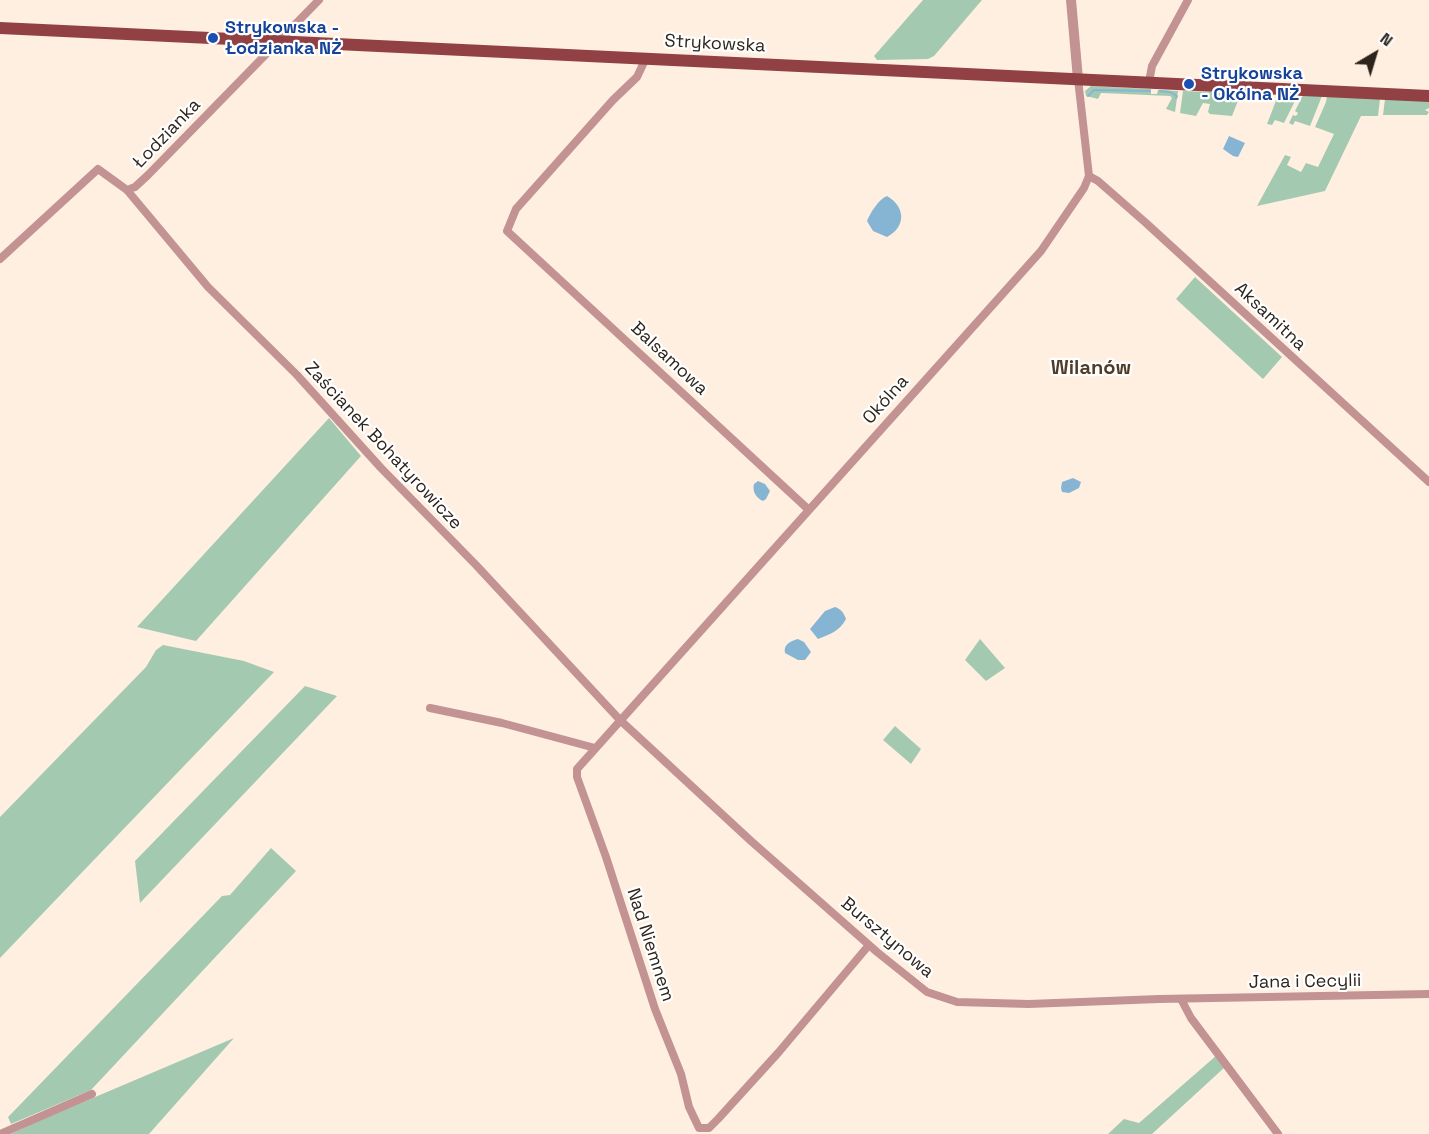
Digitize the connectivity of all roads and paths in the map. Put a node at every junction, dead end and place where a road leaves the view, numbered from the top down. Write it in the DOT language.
graph roads {
  1 [pos="319,0"];
  2 [pos="1071,0"];
  3 [pos="1188,0"];
  4 [pos="0,28"];
  5 [pos="278,41"];
  6 [pos="646,58"];
  7 [pos="1078,79"];
  8 [pos="1149,82"];
  9 [pos="1429,96"];
  10 [pos="1089,176"];
  11 [pos="127,190"];
  12 [pos="0,259"];
  13 [pos="1429,482"];
  14 [pos="809,510"];
  15 [pos="430,708"];
  16 [pos="620,720"];
  17 [pos="595,748"];
  18 [pos="577,769"];
  19 [pos="870,945"];
  20 [pos="1429,994"];
  21 [pos="1181,999"];
  22 [pos="92,1094"];
  23 [pos="0,1134"];
  24 [pos="1278,1134"];
  1 -- 5 [label="street, Łodzianka"];
  2 -- 7 [label="street"];
  3 -- 8 [label="street"];
  4 -- 5 [label="main road, Strykowska"];
  5 -- 6 [label="main road, Strykowska"];
  5 -- 11 [label="street, Łodzianka"];
  6 -- 7 [label="main road, Strykowska"];
  6 -- 14 [label="street, Balsamowa"];
  7 -- 8 [label="main road, Strykowska"];
  7 -- 10 [label="street"];
  8 -- 9 [label="main road, Strykowska"];
  10 -- 13 [label="street, Aksamitna"];
  10 -- 14 [label="street, Okólna"];
  11 -- 12 [label="street, Łodzianka"];
  11 -- 16 [label="street, Zaścianek Bohatyrowicze"];
  14 -- 16 [label="street, Okólna"];
  15 -- 17 [label="street"];
  16 -- 17 [label="street, Okólna"];
  16 -- 19 [label="street, Bursztynowa"];
  17 -- 18 [label="street, Okólna"];
  18 -- 19 [label="street, Nad Niemnem"];
  19 -- 21 [label="street, Bursztynowa"];
  20 -- 21 [label="street, Jana i Cecylii"];
  21 -- 24 [label="street"];
  22 -- 23 [label="street"];
}
